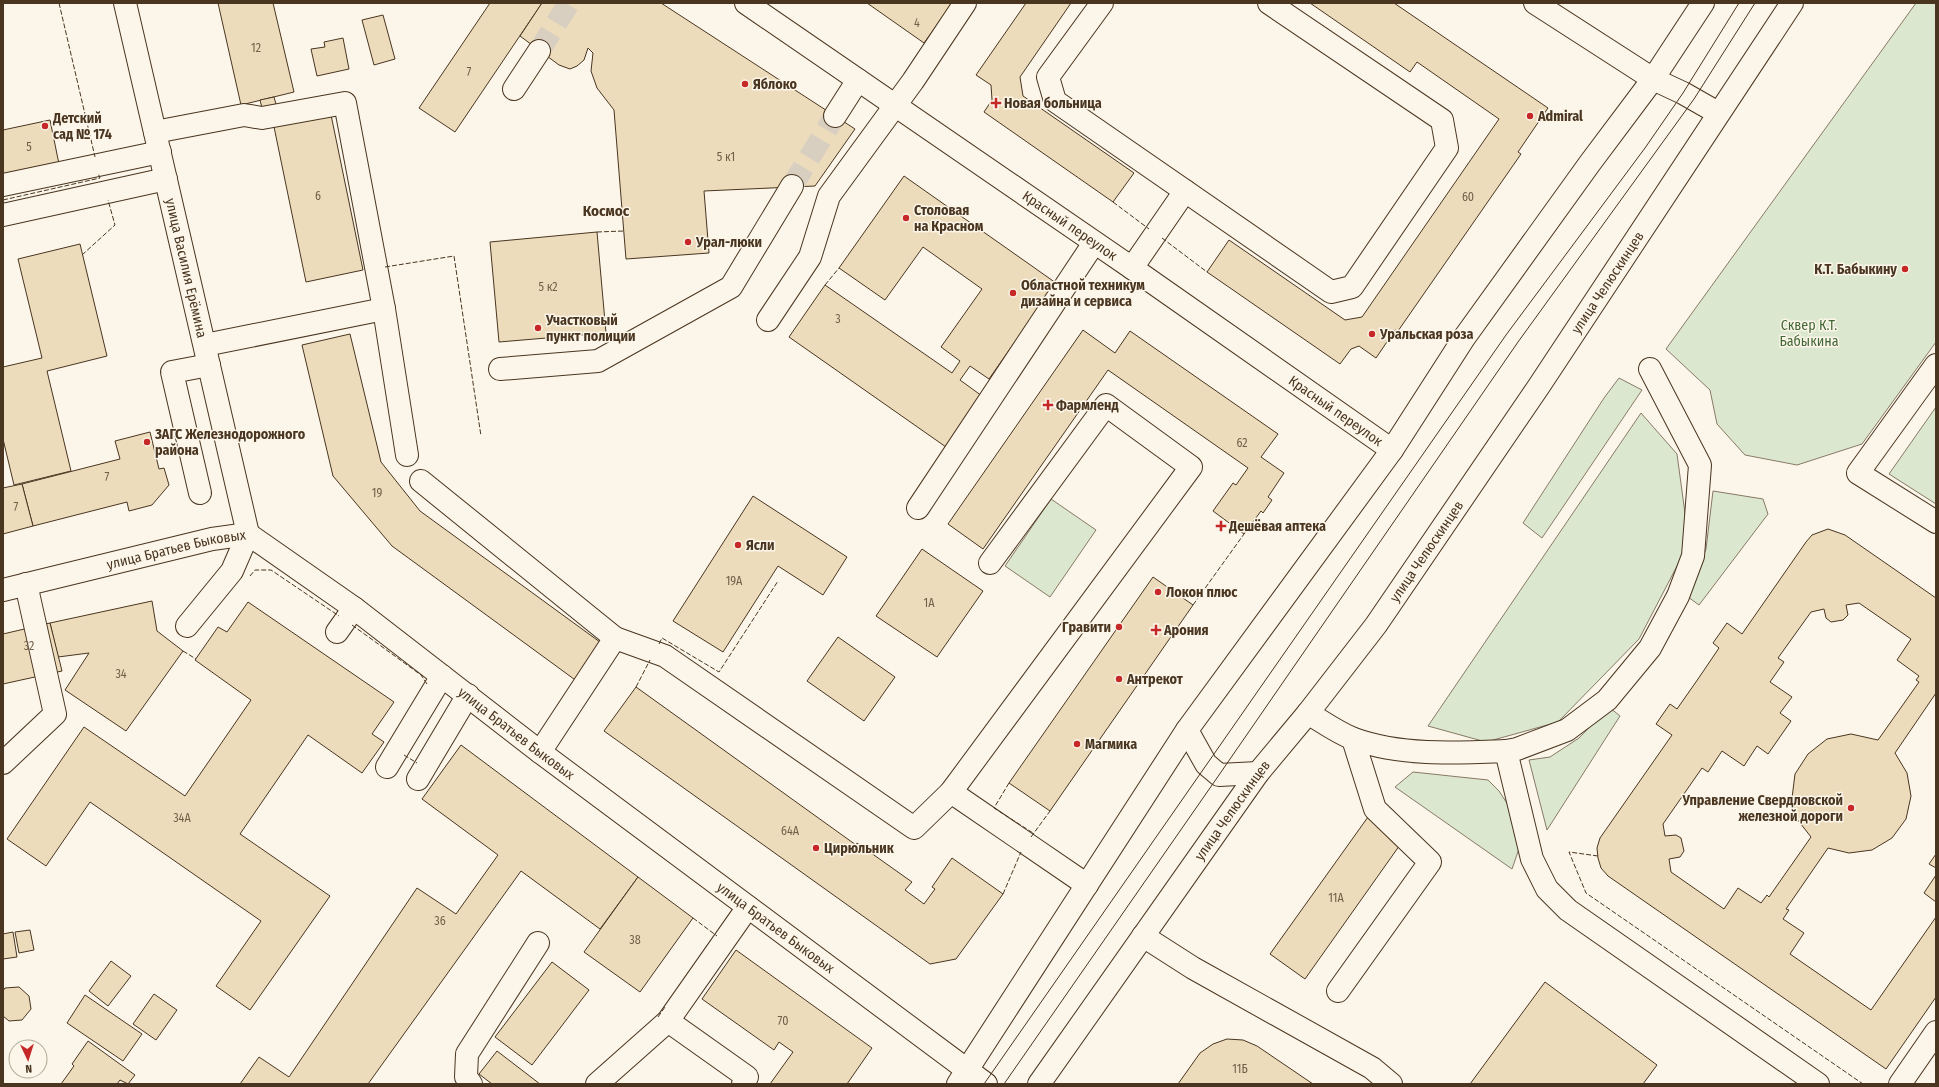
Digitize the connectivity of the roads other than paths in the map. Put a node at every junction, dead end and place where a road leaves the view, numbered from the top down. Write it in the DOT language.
graph roads {
  1 [pos="125,3"];
  2 [pos="746,3"];
  3 [pos="965,3"];
  4 [pos="1102,3"];
  5 [pos="1269,3"];
  6 [pos="1535,3"];
  7 [pos="1703,3"];
  8 [pos="1792,3"];
  9 [pos="539,50"];
  10 [pos="1653,79"];
  11 [pos="858,80"];
  12 [pos="514,89"];
  13 [pos="895,106"];
  14 [pos="1718,113"];
  15 [pos="835,116"];
  16 [pos="158,142"];
  17 [pos="166,179"];
  18 [pos="3,185"];
  19 [pos="792,186"];
  20 [pos="1185,190"];
  21 [pos="3,215"];
  22 [pos="1094,243"];
  23 [pos="1132,268"];
  24 [pos="384,309"];
  25 [pos="768,320"];
  26 [pos="207,355"];
  27 [pos="1935,368"];
  28 [pos="500,369"];
  29 [pos="1650,369"];
  30 [pos="1392,450"];
  31 [pos="407,455"];
  32 [pos="421,481"];
  33 [pos="200,493"];
  34 [pos="918,508"];
  35 [pos="1936,522"];
  36 [pos="248,534"];
  37 [pos="990,563"];
  38 [pos="26,584"];
  39 [pos="3,590"];
  40 [pos="354,608"];
  41 [pos="187,626"];
  42 [pos="337,632"];
  43 [pos="616,638"];
  44 [pos="442,676"];
  45 [pos="468,695"];
  46 [pos="1308,713"];
  47 [pos="1187,730"];
  48 [pos="1353,739"];
  49 [pos="1506,751"];
  50 [pos="540,752"];
  51 [pos="3,763"];
  52 [pos="387,767"];
  53 [pos="1258,773"];
  54 [pos="418,779"];
  55 [pos="951,792"];
  56 [pos="1087,885"];
  57 [pos="748,907"];
  58 [pos="1143,936"];
  59 [pos="538,943"];
  60 [pos="1338,991"];
  61 [pos="668,1021"];
  62 [pos="1936,1032"];
  63 [pos="1366,1076"];
  64 [pos="962,1077"];
  65 [pos="471,1084"];
  66 [pos="597,1084"];
  67 [pos="743,1084"];
  68 [pos="986,1084"];
  69 [pos="1039,1084"];
  70 [pos="1391,1084"];
  71 [pos="1818,1084"];
  72 [pos="1900,1084"];
  1 -- 16 [label="street, улица Василия Ерёмина"];
  2 -- 11 [label="street, Красный переулок"];
  3 -- 13 [label="street"];
  4 -- 20 [label="street"];
  5 -- 20 [label="street"];
  6 -- 10 [label="street"];
  7 -- 10 [label="street"];
  8 -- 14 [label="street, улица Челюскинцев"];
  9 -- 12 [label="street"];
  10 -- 14 [label="street"];
  10 -- 30 [label="street"];
  11 -- 13 [label="street, Красный переулок"];
  11 -- 15 [label="street"];
  13 -- 22 [label="street, Красный переулок"];
  13 -- 25 [label="street"];
  14 -- 46 [label="street, улица Челюскинцев"];
  16 -- 17 [label="street, улица Василия Ерёмина"];
  16 -- 18 [label="street"];
  16 -- 24 [label="street"];
  17 -- 21 [label="street"];
  17 -- 26 [label="street, улица Василия Ерёмина"];
  19 -- 28 [label="street"];
  20 -- 23 [label="street"];
  22 -- 23 [label="street, Красный переулок"];
  22 -- 34 [label="street"];
  23 -- 30 [label="street, Красный переулок"];
  24 -- 26 [label="street"];
  24 -- 31 [label="street"];
  26 -- 33 [label="street"];
  26 -- 36 [label="street, улица Василия Ерёмина"];
  27 -- 35 [label="street"];
  29 -- 49 [label="street"];
  30 -- 47 [label="street"];
  32 -- 43 [label="street"];
  36 -- 38 [label="street, улица Братьев Быковых"];
  36 -- 40 [label="street, улица Братьев Быковых"];
  36 -- 41 [label="street"];
  37 -- 55 [label="street"];
  38 -- 39 [label="street, улица Братьев Быковых"];
  38 -- 51 [label="street"];
  40 -- 42 [label="street"];
  40 -- 44 [label="street, улица Братьев Быковых"];
  43 -- 50 [label="street"];
  43 -- 55 [label="street"];
  44 -- 45 [label="street, улица Братьев Быковых"];
  44 -- 52 [label="street"];
  45 -- 50 [label="street, улица Братьев Быковых"];
  45 -- 54 [label="street"];
  46 -- 48 [label="street"];
  46 -- 53 [label="street, улица Челюскинцев"];
  47 -- 53 [label="street"];
  47 -- 56 [label="street"];
  48 -- 49 [label="street"];
  48 -- 60 [label="street"];
  49 -- 71 [label="street"];
  50 -- 57 [label="street, улица Братьев Быковых"];
  53 -- 58 [label="street, улица Челюскинцев"];
  55 -- 56 [label="street"];
  56 -- 64 [label="street"];
  57 -- 61 [label="street"];
  57 -- 64 [label="street, улица Братьев Быковых"];
  58 -- 63 [label="street"];
  58 -- 69 [label="street, улица Челюскинцев"];
  59 -- 65 [label="street"];
  61 -- 66 [label="street"];
  61 -- 67 [label="street"];
  62 -- 72 [label="street"];
  63 -- 70 [label="street"];
  64 -- 68 [label="street, улица Братьев Быковых"];
}
